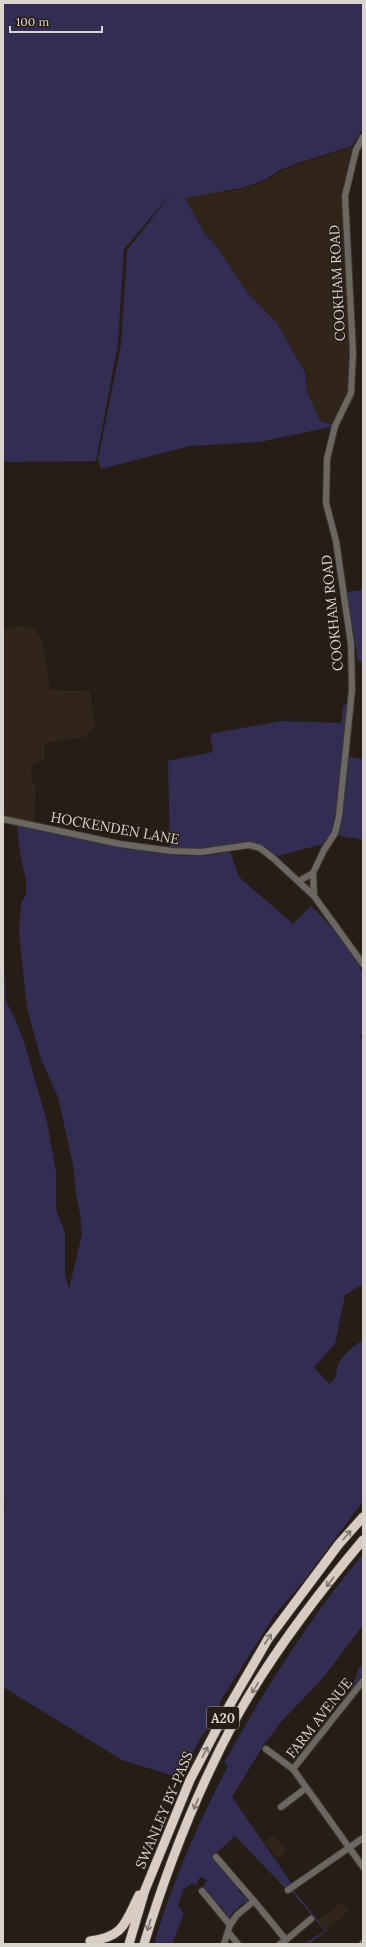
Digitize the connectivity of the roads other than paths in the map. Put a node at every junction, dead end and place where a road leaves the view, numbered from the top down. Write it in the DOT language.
graph roads {
  1 [pos="363,137"];
  2 [pos="3,819"];
  3 [pos="313,873"];
  4 [pos="299,881"];
  5 [pos="314,896"];
  6 [pos="363,964"];
  7 [pos="363,1517"];
  8 [pos="363,1540"];
  9 [pos="363,1681"];
  10 [pos="266,1749"];
  11 [pos="293,1770"];
  12 [pos="306,1788"];
  13 [pos="281,1807"];
  14 [pos="168,1834"];
  15 [pos="363,1838"];
  16 [pos="348,1847"];
  17 [pos="216,1857"];
  18 [pos="363,1867"];
  19 [pos="288,1890"];
  20 [pos="202,1891"];
  21 [pos="254,1901"];
  22 [pos="311,1919"];
  23 [pos="229,1929"];
  24 [pos="286,1940"];
  25 [pos="93,1944"];
  26 [pos="128,1944"];
  27 [pos="144,1944"];
  28 [pos="224,1944"];
  29 [pos="238,1944"];
  30 [pos="280,1944"];
  1 -- 3 [label="street, COOKHAM ROAD"];
  2 -- 4 [label="street, HOCKENDEN LANE"];
  3 -- 4 [label="street"];
  3 -- 5 [label="street, COOKHAM ROAD"];
  4 -- 5 [label="street, HOCKENDEN LANE"];
  5 -- 6 [label="street, HOCKENDEN LANE"];
  14 -- 7 [label="highway, SWANLEY BY-PASS / A20, one-way"];
  8 -- 27 [label="highway, SWANLEY BY-PASS / A20, one-way"];
  9 -- 11 [label="street, FARM AVENUE"];
  10 -- 11 [label="street"];
  11 -- 12 [label="street"];
  12 -- 13 [label="street"];
  12 -- 16 [label="street"];
  14 -- 25 [label="highway"];
  14 -- 26 [label="highway, SWANLEY BY-PASS / A20"];
  15 -- 16 [label="street"];
  16 -- 18 [label="street"];
  16 -- 19 [label="street"];
  17 -- 21 [label="street"];
  20 -- 23 [label="street"];
  21 -- 23 [label="street"];
  21 -- 24 [label="street"];
  22 -- 24 [label="street"];
  23 -- 28 [label="street"];
  23 -- 29 [label="street"];
  24 -- 30 [label="street"];
}
